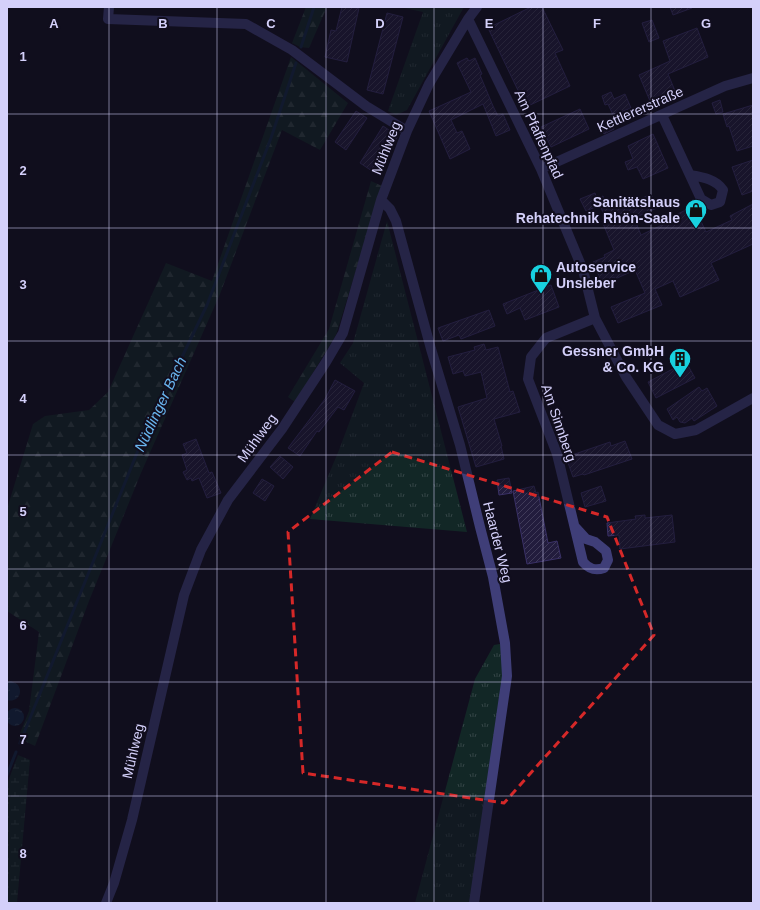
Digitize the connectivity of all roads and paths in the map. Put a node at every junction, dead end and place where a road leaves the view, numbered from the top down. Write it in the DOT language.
graph roads {
  1 [pos="109,7"];
  2 [pos="477,7"];
  3 [pos="468,19"];
  4 [pos="753,78"];
  5 [pos="662,115"];
  6 [pos="407,132"];
  7 [pos="541,169"];
  8 [pos="690,175"];
  9 [pos="381,200"];
  10 [pos="595,318"];
  11 [pos="753,398"];
  12 [pos="575,527"];
  13 [pos="106,903"];
  14 [pos="474,903"];
  1 -- 6 [label="street"];
  2 -- 3 [label="street, Mühlweg"];
  3 -- 6 [label="street, Mühlweg"];
  3 -- 7 [label="street, Am Pfaffenpfad"];
  4 -- 5 [label="street, Kettlererstraße"];
  5 -- 7 [label="street, Kettlererstraße"];
  5 -- 8 [label="street"];
  6 -- 9 [label="street, Mühlweg"];
  7 -- 10 [label="street, Am Pfaffenpfad"];
  9 -- 13 [label="street, Mühlweg"];
  9 -- 14 [label="street, Haarder Weg"];
  10 -- 11 [label="street, Am Pfaffenpfad"];
  10 -- 12 [label="street, Am Sinnberg"];
}
